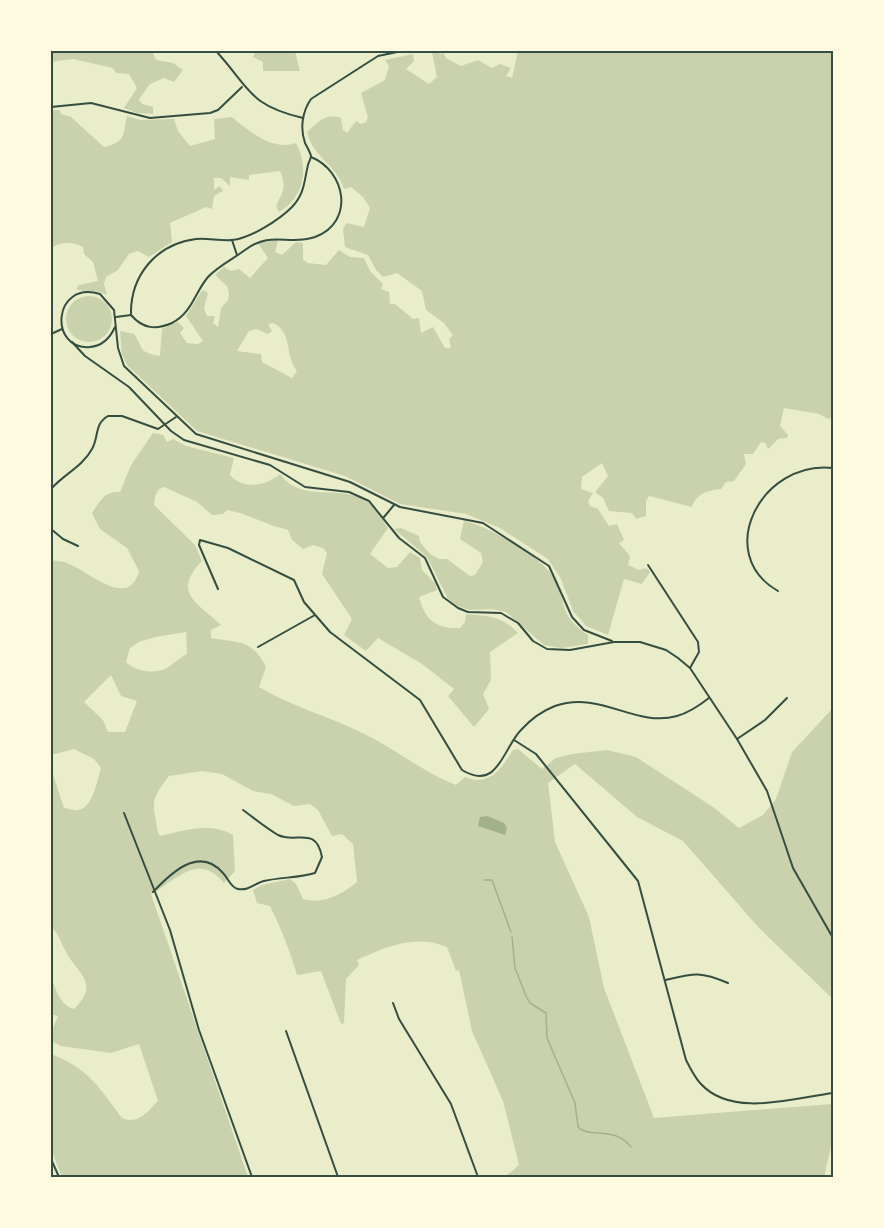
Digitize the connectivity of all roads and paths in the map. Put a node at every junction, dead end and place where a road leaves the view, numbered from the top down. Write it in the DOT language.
graph roads {
  1 [pos="216,51"];
  2 [pos="402,51"];
  3 [pos="242,87"];
  4 [pos="51,107"];
  5 [pos="303,118"];
  6 [pos="311,157"];
  7 [pos="232,240"];
  8 [pos="237,256"];
  9 [pos="131,315"];
  10 [pos="116,317"];
  11 [pos="115,327"];
  12 [pos="62,329"];
  13 [pos="51,334"];
  14 [pos="72,342"];
  15 [pos="176,417"];
  16 [pos="166,426"];
  17 [pos="833,468"];
  18 [pos="51,489"];
  19 [pos="394,505"];
  20 [pos="384,517"];
  21 [pos="51,529"];
  22 [pos="78,546"];
  23 [pos="648,565"];
  24 [pos="218,589"];
  25 [pos="778,591"];
  26 [pos="315,615"];
  27 [pos="614,642"];
  28 [pos="258,647"];
  29 [pos="690,668"];
  30 [pos="709,698"];
  31 [pos="787,698"];
  32 [pos="514,740"];
  33 [pos="737,740"];
  34 [pos="243,810"];
  35 [pos="124,813"];
  36 [pos="153,892"];
  37 [pos="833,938"];
  38 [pos="665,980"];
  39 [pos="728,983"];
  40 [pos="393,1004"];
  41 [pos="286,1031"];
  42 [pos="833,1093"];
  43 [pos="51,1159"];
  44 [pos="59,1177"];
  45 [pos="252,1177"];
  46 [pos="338,1177"];
  47 [pos="478,1177"];
  1 -- 3 [label="street"];
  2 -- 5 [label="street"];
  3 -- 4 [label="street"];
  3 -- 5 [label="street"];
  5 -- 6 [label="street"];
  6 -- 7 [label="street"];
  6 -- 8 [label="street"];
  7 -- 8 [label="street"];
  7 -- 9 [label="street"];
  8 -- 9 [label="street"];
  9 -- 10 [label="street"];
  10 -- 11 [label="street"];
  10 -- 12 [label="street"];
  11 -- 14 [label="street"];
  11 -- 15 [label="street"];
  12 -- 13 [label="street"];
  12 -- 14 [label="street"];
  14 -- 16 [label="street"];
  15 -- 16 [label="street"];
  15 -- 19 [label="street"];
  16 -- 18 [label="street"];
  16 -- 20 [label="street"];
  17 -- 25 [label="street"];
  19 -- 20 [label="street"];
  19 -- 27 [label="street"];
  20 -- 27 [label="street"];
  21 -- 22 [label="street"];
  23 -- 29 [label="street"];
  24 -- 26 [label="street"];
  26 -- 28 [label="street"];
  26 -- 32 [label="street"];
  27 -- 29 [label="street"];
  29 -- 30 [label="street"];
  30 -- 32 [label="street"];
  30 -- 33 [label="street"];
  31 -- 33 [label="street"];
  32 -- 38 [label="street"];
  33 -- 37 [label="street"];
  34 -- 36 [label="street"];
  35 -- 36 [label="street"];
  36 -- 45 [label="street"];
  38 -- 39 [label="street"];
  38 -- 42 [label="street"];
  40 -- 47 [label="street"];
  41 -- 46 [label="street"];
  43 -- 44 [label="street"];
}
